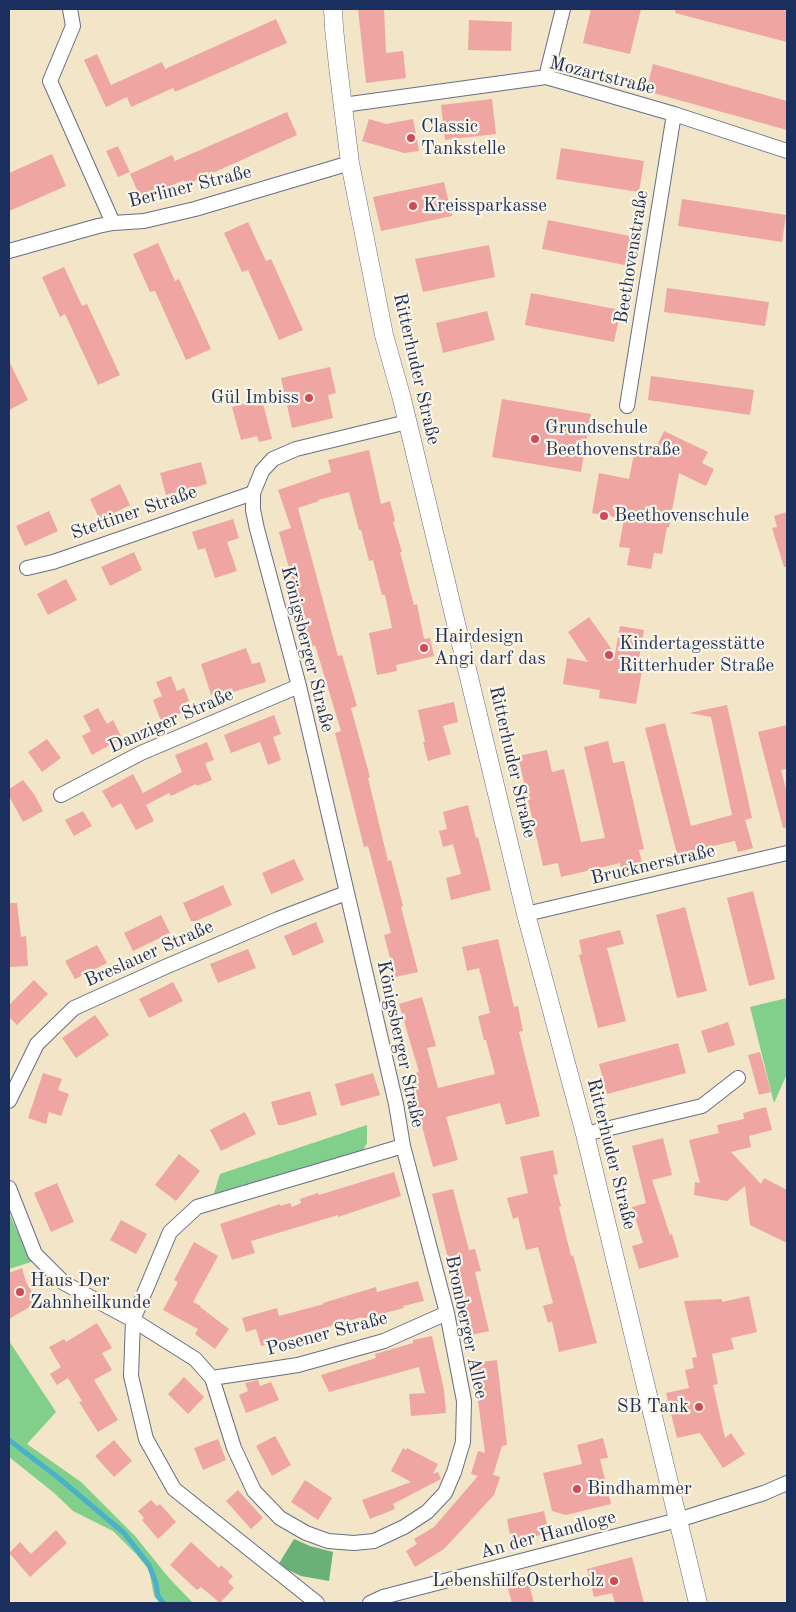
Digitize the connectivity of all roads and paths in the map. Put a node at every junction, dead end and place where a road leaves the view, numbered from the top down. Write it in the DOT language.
graph roads {
  1 [pos="70,9"];
  2 [pos="333,9"];
  3 [pos="562,9"];
  4 [pos="546,77"];
  5 [pos="343,105"];
  6 [pos="674,114"];
  7 [pos="787,151"];
  8 [pos="350,163"];
  9 [pos="113,223"];
  10 [pos="9,251"];
  11 [pos="627,406"];
  12 [pos="407,422"];
  13 [pos="253,493"];
  14 [pos="27,568"];
  15 [pos="299,686"];
  16 [pos="61,795"];
  17 [pos="787,853"];
  18 [pos="346,893"];
  19 [pos="526,914"];
  20 [pos="738,1078"];
  21 [pos="9,1101"];
  22 [pos="585,1134"];
  23 [pos="403,1146"];
  24 [pos="9,1188"];
  25 [pos="447,1314"];
  26 [pos="133,1320"];
  27 [pos="212,1378"];
  28 [pos="787,1483"];
  29 [pos="678,1520"];
  30 [pos="317,1603"];
  31 [pos="370,1603"];
  32 [pos="698,1603"];
  1 -- 9 [label="street"];
  2 -- 5 [label="street, Ritterhuder Straße"];
  3 -- 4 [label="street"];
  4 -- 5 [label="street, Mozartstraße"];
  4 -- 6 [label="street, Mozartstraße"];
  5 -- 8 [label="street, Ritterhuder Straße"];
  6 -- 7 [label="street, Mozartstraße"];
  6 -- 11 [label="street, Beethovenstraße"];
  8 -- 9 [label="street, Berliner Straße"];
  8 -- 12 [label="street, Ritterhuder Straße"];
  9 -- 10 [label="street, Berliner Straße"];
  12 -- 13 [label="street, Königsberger Straße"];
  12 -- 19 [label="street, Ritterhuder Straße"];
  13 -- 14 [label="street, Stettiner Straße"];
  13 -- 15 [label="street, Königsberger Straße"];
  15 -- 16 [label="street, Danziger Straße"];
  15 -- 18 [label="street, Königsberger Straße"];
  17 -- 19 [label="street, Brucknerstraße"];
  18 -- 21 [label="street, Breslauer Straße"];
  18 -- 23 [label="street, Königsberger Straße"];
  19 -- 22 [label="street, Ritterhuder Straße"];
  20 -- 22 [label="street"];
  22 -- 29 [label="street, Ritterhuder Straße"];
  23 -- 25 [label="street, Bromberger Allee"];
  23 -- 26 [label="street, Königsberger Straße"];
  24 -- 26 [label="street"];
  25 -- 27 [label="street, Posener Straße"];
  25 -- 27 [label="street, Bromberger Allee"];
  26 -- 27 [label="street, Bromberger Allee"];
  26 -- 30 [label="street, Königsberger Straße"];
  28 -- 29 [label="street, An der Handloge"];
  29 -- 31 [label="street, An der Handloge"];
  29 -- 32 [label="street, Ritterhuder Straße"];
}
